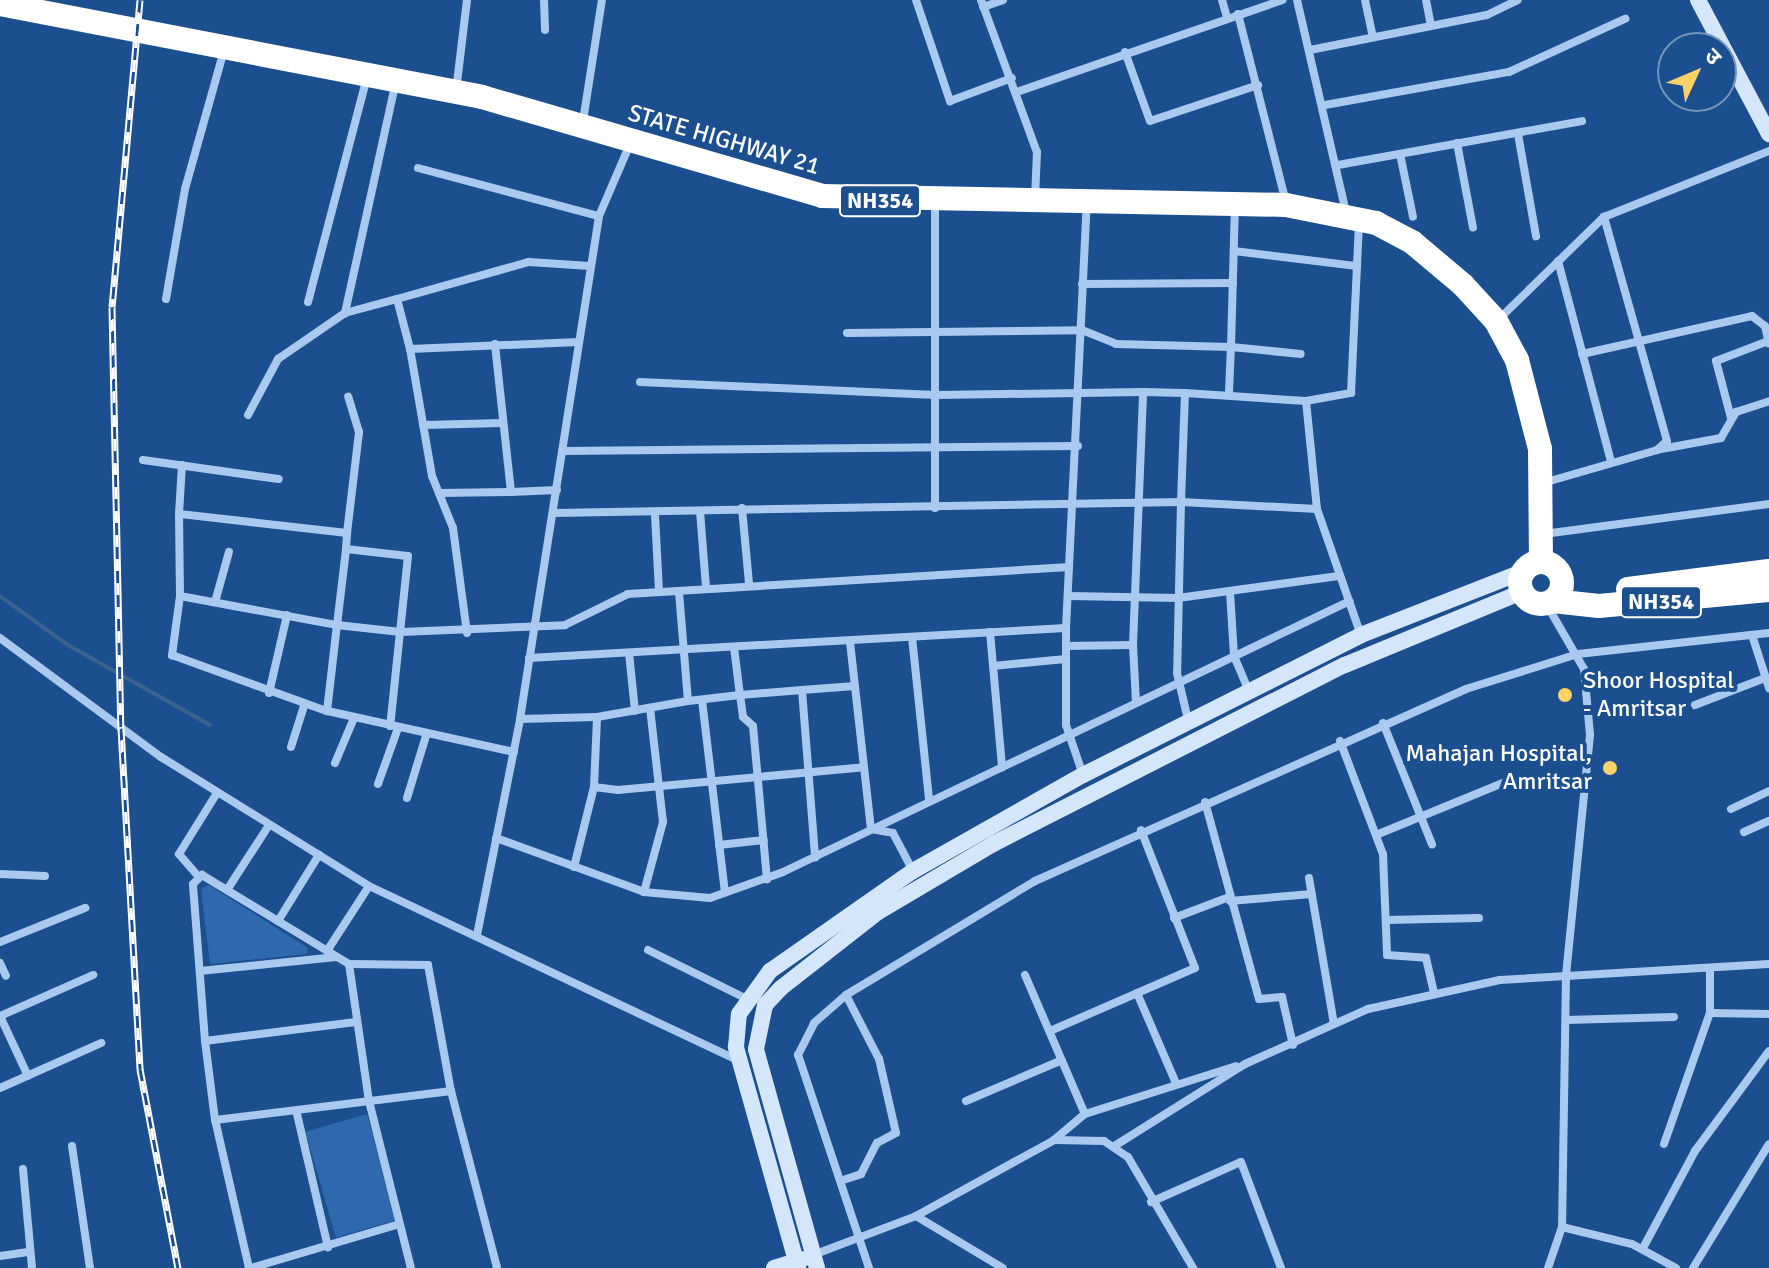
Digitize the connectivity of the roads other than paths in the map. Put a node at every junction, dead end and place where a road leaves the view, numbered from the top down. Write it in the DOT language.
graph roads {
  1 [pos="467,0"];
  2 [pos="544,0"];
  3 [pos="602,0"];
  4 [pos="916,0"];
  5 [pos="1003,0"];
  6 [pos="1222,0"];
  7 [pos="1282,0"];
  8 [pos="1297,0"];
  9 [pos="1365,0"];
  10 [pos="1426,0"];
  11 [pos="1518,0"];
  12 [pos="1698,0"];
  13 [pos="982,3"];
  14 [pos="0,4"];
  15 [pos="48,7"];
  16 [pos="1238,14"];
  17 [pos="1227,17"];
  18 [pos="1625,19"];
  19 [pos="1431,26"];
  20 [pos="545,30"];
  21 [pos="1373,37"];
  22 [pos="224,50"];
  23 [pos="1310,50"];
  24 [pos="1125,52"];
  25 [pos="367,76"];
  26 [pos="1012,78"];
  27 [pos="396,81"];
  28 [pos="1258,85"];
  29 [pos="456,92"];
  30 [pos="1017,92"];
  31 [pos="1325,105"];
  32 [pos="1582,121"];
  33 [pos="582,126"];
  34 [pos="1518,134"];
  35 [pos="1769,134"];
  36 [pos="1457,143"];
  37 [pos="630,144"];
  38 [pos="1769,151"];
  39 [pos="1400,154"];
  40 [pos="1338,165"];
  41 [pos="418,168"];
  42 [pos="1087,202"];
  43 [pos="935,203"];
  44 [pos="1035,203"];
  45 [pos="1235,203"];
  46 [pos="1286,205"];
  47 [pos="1352,215"];
  48 [pos="599,216"];
  49 [pos="1413,217"];
  50 [pos="1604,217"];
  51 [pos="1473,228"];
  52 [pos="1536,236"];
  53 [pos="1234,251"];
  54 [pos="1558,261"];
  55 [pos="590,266"];
  56 [pos="1357,266"];
  57 [pos="1233,283"];
  58 [pos="1082,284"];
  59 [pos="166,299"];
  60 [pos="397,299"];
  61 [pos="308,302"];
  62 [pos="345,313"];
  63 [pos="1496,321"];
  64 [pos="1082,330"];
  65 [pos="847,333"];
  66 [pos="939,336"];
  67 [pos="579,342"];
  68 [pos="1643,343"];
  69 [pos="1769,343"];
  70 [pos="495,344"];
  71 [pos="1231,347"];
  72 [pos="410,349"];
  73 [pos="1301,354"];
  74 [pos="1582,354"];
  75 [pos="640,382"];
  76 [pos="1143,392"];
  77 [pos="1229,392"];
  78 [pos="1081,393"];
  79 [pos="1185,393"];
  80 [pos="936,395"];
  81 [pos="348,397"];
  82 [pos="1306,401"];
  83 [pos="1769,401"];
  84 [pos="248,415"];
  85 [pos="1731,418"];
  86 [pos="503,423"];
  87 [pos="423,425"];
  88 [pos="939,445"];
  89 [pos="1078,446"];
  90 [pos="1657,450"];
  91 [pos="562,451"];
  92 [pos="143,460"];
  93 [pos="1611,462"];
  94 [pos="182,465"];
  95 [pos="279,479"];
  96 [pos="1543,483"];
  97 [pos="557,490"];
  98 [pos="511,492"];
  99 [pos="439,493"];
  100 [pos="1181,502"];
  101 [pos="1138,503"];
  102 [pos="1769,504"];
  103 [pos="1076,506"];
  104 [pos="742,508"];
  105 [pos="935,508"];
  106 [pos="1317,509"];
  107 [pos="700,511"];
  108 [pos="554,513"];
  109 [pos="179,514"];
  110 [pos="655,515"];
  111 [pos="347,533"];
  112 [pos="1542,534"];
  113 [pos="346,549"];
  114 [pos="229,552"];
  115 [pos="1069,567"];
  116 [pos="1769,571"];
  117 [pos="1529,575"];
  118 [pos="1339,576"];
  119 [pos="749,584"];
  120 [pos="706,588"];
  121 [pos="1769,590"];
  122 [pos="659,592"];
  123 [pos="679,592"];
  124 [pos="1230,592"];
  125 [pos="180,596"];
  126 [pos="1068,596"];
  127 [pos="1135,598"];
  128 [pos="1178,598"];
  129 [pos="1554,598"];
  130 [pos="1350,601"];
  131 [pos="215,602"];
  132 [pos="287,615"];
  133 [pos="337,625"];
  134 [pos="532,626"];
  135 [pos="1066,628"];
  136 [pos="401,632"];
  137 [pos="990,632"];
  138 [pos="467,633"];
  139 [pos="1769,633"];
  140 [pos="1361,635"];
  141 [pos="1752,635"];
  142 [pos="912,637"];
  143 [pos="0,638"];
  144 [pos="850,642"];
  145 [pos="1133,645"];
  146 [pos="1066,646"];
  147 [pos="734,647"];
  148 [pos="682,650"];
  149 [pos="629,653"];
  150 [pos="1578,654"];
  151 [pos="1234,656"];
  152 [pos="529,658"];
  153 [pos="1066,659"];
  154 [pos="993,666"];
  155 [pos="1765,678"];
  156 [pos="1177,683"];
  157 [pos="855,686"];
  158 [pos="1769,688"];
  159 [pos="802,690"];
  160 [pos="1249,691"];
  161 [pos="269,693"];
  162 [pos="740,695"];
  163 [pos="702,700"];
  164 [pos="688,701"];
  165 [pos="1136,703"];
  166 [pos="1695,705"];
  167 [pos="304,706"];
  168 [pos="650,708"];
  169 [pos="327,711"];
  170 [pos="635,711"];
  171 [pos="597,717"];
  172 [pos="354,718"];
  173 [pos="520,719"];
  174 [pos="1188,720"];
  175 [pos="1383,723"];
  176 [pos="394,727"];
  177 [pos="426,736"];
  178 [pos="1067,737"];
  179 [pos="1340,741"];
  180 [pos="291,747"];
  181 [pos="514,752"];
  182 [pos="335,763"];
  183 [pos="864,767"];
  184 [pos="1002,767"];
  185 [pos="809,773"];
  186 [pos="1083,775"];
  187 [pos="758,777"];
  188 [pos="711,779"];
  189 [pos="1505,782"];
  190 [pos="378,784"];
  191 [pos="659,786"];
  192 [pos="594,787"];
  193 [pos="1769,791"];
  194 [pos="217,793"];
  195 [pos="407,798"];
  196 [pos="929,800"];
  197 [pos="1205,802"];
  198 [pos="1731,809"];
  199 [pos="1421,817"];
  200 [pos="1769,821"];
  201 [pos="269,825"];
  202 [pos="871,829"];
  203 [pos="1141,830"];
  204 [pos="1744,832"];
  205 [pos="1376,835"];
  206 [pos="496,838"];
  207 [pos="764,840"];
  208 [pos="1432,844"];
  209 [pos="719,845"];
  210 [pos="319,855"];
  211 [pos="815,857"];
  212 [pos="574,867"];
  213 [pos="913,871"];
  214 [pos="0,874"];
  215 [pos="45,876"];
  216 [pos="198,876"];
  217 [pos="1309,878"];
  218 [pos="767,879"];
  219 [pos="369,886"];
  220 [pos="227,890"];
  221 [pos="644,892"];
  222 [pos="725,893"];
  223 [pos="1312,894"];
  224 [pos="1230,899"];
  225 [pos="85,908"];
  226 [pos="1174,918"];
  227 [pos="1479,918"];
  228 [pos="1386,920"];
  229 [pos="278,921"];
  230 [pos="477,935"];
  231 [pos="0,942"];
  232 [pos="648,950"];
  233 [pos="327,951"];
  234 [pos="337,957"];
  235 [pos="0,963"];
  236 [pos="349,964"];
  237 [pos="1769,964"];
  238 [pos="1710,968"];
  239 [pos="200,971"];
  240 [pos="93,975"];
  241 [pos="1025,975"];
  242 [pos="6,976"];
  243 [pos="1566,976"];
  244 [pos="1434,992"];
  245 [pos="1137,993"];
  246 [pos="846,995"];
  247 [pos="747,999"];
  248 [pos="1710,1013"];
  249 [pos="1769,1014"];
  250 [pos="0,1016"];
  251 [pos="1674,1017"];
  252 [pos="1566,1020"];
  253 [pos="356,1022"];
  254 [pos="1334,1024"];
  255 [pos="1050,1031"];
  256 [pos="205,1041"];
  257 [pos="101,1043"];
  258 [pos="1293,1045"];
  259 [pos="1769,1051"];
  260 [pos="1062,1060"];
  261 [pos="740,1062"];
  262 [pos="1245,1064"];
  263 [pos="28,1076"];
  264 [pos="1175,1081"];
  265 [pos="0,1088"];
  266 [pos="451,1091"];
  267 [pos="369,1101"];
  268 [pos="966,1101"];
  269 [pos="297,1114"];
  270 [pos="1085,1114"];
  271 [pos="215,1120"];
  272 [pos="1054,1140"];
  273 [pos="1664,1144"];
  274 [pos="1769,1144"];
  275 [pos="1116,1145"];
  276 [pos="72,1146"];
  277 [pos="23,1169"];
  278 [pos="843,1180"];
  279 [pos="1151,1202"];
  280 [pos="916,1216"];
  281 [pos="400,1224"];
  282 [pos="1562,1227"];
  283 [pos="859,1239"];
  284 [pos="328,1247"];
  285 [pos="1643,1248"];
  286 [pos="30,1252"];
  287 [pos="0,1256"];
  288 [pos="814,1262"];
  289 [pos="796,1265"];
  290 [pos="32,1268"];
  291 [pos="90,1268"];
  292 [pos="250,1268"];
  293 [pos="411,1268"];
  294 [pos="497,1268"];
  295 [pos="774,1268"];
  296 [pos="869,1268"];
  297 [pos="1003,1268"];
  298 [pos="1193,1268"];
  299 [pos="1281,1268"];
  300 [pos="1548,1268"];
  301 [pos="1676,1268"];
  302 [pos="1693,1268"];
  1 -- 29 [label="street"];
  2 -- 20 [label="street"];
  3 -- 33 [label="street"];
  4 -- 26 [label="street"];
  5 -- 13 [label="street"];
  6 -- 17 [label="street"];
  7 -- 16 [label="street"];
  8 -- 23 [label="street"];
  9 -- 21 [label="street"];
  10 -- 19 [label="street"];
  11 -- 19 [label="street"];
  12 -- 35 [label="main road"];
  13 -- 26 [label="street"];
  14 -- 15 [label="highway, STATE HIGHWAY 21 / NH354"];
  15 -- 22 [label="highway, STATE HIGHWAY 21 / NH354"];
  16 -- 17 [label="street"];
  16 -- 28 [label="street"];
  17 -- 24 [label="street"];
  18 -- 31 [label="street"];
  19 -- 21 [label="street"];
  21 -- 23 [label="street"];
  22 -- 25 [label="highway, STATE HIGHWAY 21 / NH354"];
  22 -- 59 [label="street"];
  23 -- 31 [label="street"];
  24 -- 28 [label="street"];
  24 -- 30 [label="street"];
  25 -- 27 [label="highway, STATE HIGHWAY 21 / NH354"];
  25 -- 61 [label="street"];
  26 -- 30 [label="street"];
  27 -- 29 [label="highway, STATE HIGHWAY 21 / NH354"];
  27 -- 62 [label="street"];
  28 -- 46 [label="street"];
  29 -- 33 [label="highway, STATE HIGHWAY 21 / NH354"];
  30 -- 44 [label="street"];
  31 -- 40 [label="street"];
  32 -- 34 [label="street"];
  33 -- 37 [label="highway, STATE HIGHWAY 21 / NH354"];
  34 -- 36 [label="street"];
  34 -- 52 [label="street"];
  36 -- 39 [label="street"];
  36 -- 51 [label="street"];
  37 -- 43 [label="highway, STATE HIGHWAY 21 / NH354"];
  37 -- 48 [label="street"];
  38 -- 50 [label="street"];
  39 -- 40 [label="street"];
  39 -- 49 [label="street"];
  40 -- 47 [label="street"];
  41 -- 48 [label="street"];
  42 -- 44 [label="highway, STATE HIGHWAY 21 / NH354"];
  42 -- 45 [label="highway, STATE HIGHWAY 21 / NH354"];
  42 -- 58 [label="street"];
  43 -- 44 [label="highway, STATE HIGHWAY 21 / NH354"];
  43 -- 66 [label="street"];
  45 -- 46 [label="highway, STATE HIGHWAY 21 / NH354"];
  45 -- 53 [label="street"];
  46 -- 47 [label="highway, STATE HIGHWAY 21 / NH354"];
  47 -- 56 [label="street"];
  47 -- 63 [label="highway, STATE HIGHWAY 21 / NH354"];
  48 -- 55 [label="street"];
  50 -- 54 [label="street"];
  50 -- 68 [label="street"];
  53 -- 56 [label="street"];
  53 -- 57 [label="street"];
  54 -- 63 [label="street"];
  54 -- 74 [label="street"];
  55 -- 60 [label="street"];
  55 -- 67 [label="street"];
  56 -- 82 [label="street"];
  57 -- 58 [label="street"];
  57 -- 71 [label="street"];
  58 -- 64 [label="street"];
  60 -- 62 [label="street"];
  60 -- 72 [label="street"];
  62 -- 84 [label="street"];
  63 -- 96 [label="highway, STATE HIGHWAY 21 / NH354"];
  64 -- 66 [label="street"];
  64 -- 71 [label="street"];
  64 -- 78 [label="street"];
  65 -- 66 [label="street"];
  66 -- 80 [label="street"];
  67 -- 70 [label="street"];
  67 -- 91 [label="street"];
  68 -- 69 [label="street"];
  68 -- 74 [label="street"];
  68 -- 90 [label="street"];
  69 -- 85 [label="street"];
  70 -- 72 [label="street"];
  70 -- 86 [label="street"];
  71 -- 73 [label="street"];
  71 -- 77 [label="street"];
  72 -- 87 [label="street"];
  74 -- 93 [label="street"];
  75 -- 80 [label="street"];
  76 -- 78 [label="street"];
  76 -- 79 [label="street"];
  76 -- 101 [label="street"];
  77 -- 79 [label="street"];
  77 -- 82 [label="street"];
  78 -- 80 [label="street"];
  78 -- 89 [label="street"];
  79 -- 100 [label="street"];
  80 -- 88 [label="street"];
  81 -- 111 [label="street"];
  82 -- 106 [label="street"];
  83 -- 85 [label="street"];
  85 -- 90 [label="street"];
  86 -- 87 [label="street"];
  86 -- 98 [label="street"];
  87 -- 99 [label="street"];
  88 -- 89 [label="street"];
  88 -- 91 [label="street"];
  88 -- 105 [label="street"];
  89 -- 103 [label="street"];
  90 -- 93 [label="street"];
  91 -- 97 [label="street"];
  92 -- 94 [label="street"];
  93 -- 96 [label="street"];
  94 -- 95 [label="street"];
  94 -- 109 [label="street"];
  96 -- 112 [label="highway, STATE HIGHWAY 21 / NH354"];
  97 -- 98 [label="street"];
  97 -- 108 [label="street"];
  98 -- 99 [label="street"];
  99 -- 138 [label="street"];
  100 -- 101 [label="street"];
  100 -- 106 [label="street"];
  100 -- 128 [label="street"];
  101 -- 103 [label="street"];
  101 -- 127 [label="street"];
  102 -- 112 [label="street"];
  103 -- 105 [label="street"];
  103 -- 115 [label="street"];
  104 -- 105 [label="street"];
  104 -- 107 [label="street"];
  104 -- 119 [label="street"];
  106 -- 118 [label="street"];
  107 -- 110 [label="street"];
  107 -- 120 [label="street"];
  108 -- 110 [label="street"];
  108 -- 134 [label="street"];
  109 -- 111 [label="street"];
  109 -- 125 [label="street"];
  110 -- 122 [label="street"];
  111 -- 113 [label="street"];
  112 -- 117 [label="highway, STATE HIGHWAY 21 / NH354"];
  113 -- 133 [label="street"];
  113 -- 136 [label="street"];
  114 -- 131 [label="street"];
  115 -- 119 [label="street"];
  115 -- 126 [label="street"];
  116 -- 129 [label="highway, NH354"];
  117 -- 129 [label="highway, NH354"];
  117 -- 129 [label="highway"];
  117 -- 140 [label="main road"];
  117 -- 288 [label="main road"];
  118 -- 124 [label="street"];
  118 -- 130 [label="street"];
  119 -- 120 [label="street"];
  120 -- 123 [label="street"];
  121 -- 129 [label="highway, NH354"];
  122 -- 123 [label="street"];
  122 -- 134 [label="street"];
  123 -- 148 [label="street"];
  124 -- 128 [label="street"];
  124 -- 151 [label="street"];
  125 -- 131 [label="street"];
  125 -- 161 [label="street"];
  126 -- 127 [label="street"];
  126 -- 135 [label="street"];
  127 -- 128 [label="street"];
  127 -- 145 [label="street"];
  128 -- 156 [label="street"];
  129 -- 150 [label="street"];
  130 -- 140 [label="street"];
  130 -- 151 [label="street"];
  131 -- 132 [label="street"];
  132 -- 133 [label="street"];
  132 -- 161 [label="street"];
  133 -- 136 [label="street"];
  133 -- 169 [label="street"];
  134 -- 138 [label="street"];
  134 -- 152 [label="street"];
  135 -- 137 [label="street"];
  135 -- 146 [label="street"];
  136 -- 138 [label="street"];
  136 -- 176 [label="street"];
  137 -- 142 [label="street"];
  137 -- 154 [label="street"];
  139 -- 141 [label="street"];
  140 -- 160 [label="main road"];
  141 -- 150 [label="street"];
  141 -- 155 [label="street"];
  142 -- 144 [label="street"];
  142 -- 196 [label="street"];
  143 -- 194 [label="street"];
  144 -- 147 [label="street"];
  144 -- 157 [label="street"];
  145 -- 146 [label="street"];
  145 -- 165 [label="street"];
  146 -- 153 [label="street"];
  147 -- 148 [label="street"];
  147 -- 162 [label="street"];
  148 -- 149 [label="street"];
  148 -- 164 [label="street"];
  149 -- 152 [label="street"];
  149 -- 170 [label="street"];
  150 -- 175 [label="street"];
  150 -- 243 [label="street"];
  151 -- 156 [label="street"];
  151 -- 160 [label="street"];
  152 -- 173 [label="street"];
  153 -- 154 [label="street"];
  153 -- 178 [label="street"];
  154 -- 184 [label="street"];
  155 -- 158 [label="street"];
  155 -- 166 [label="street"];
  156 -- 165 [label="street"];
  156 -- 174 [label="street"];
  157 -- 159 [label="street"];
  157 -- 183 [label="street"];
  159 -- 162 [label="street"];
  159 -- 185 [label="street"];
  160 -- 174 [label="main road"];
  161 -- 167 [label="street"];
  162 -- 163 [label="street"];
  162 -- 187 [label="street"];
  163 -- 164 [label="street"];
  163 -- 188 [label="street"];
  164 -- 168 [label="street"];
  165 -- 178 [label="street"];
  167 -- 169 [label="street"];
  167 -- 180 [label="street"];
  168 -- 170 [label="street"];
  168 -- 191 [label="street"];
  169 -- 172 [label="street"];
  170 -- 171 [label="street"];
  171 -- 173 [label="street"];
  171 -- 192 [label="street"];
  172 -- 176 [label="street"];
  172 -- 182 [label="street"];
  173 -- 181 [label="street"];
  174 -- 186 [label="main road"];
  175 -- 179 [label="street"];
  175 -- 199 [label="street"];
  176 -- 177 [label="street"];
  176 -- 190 [label="street"];
  177 -- 181 [label="street"];
  177 -- 195 [label="street"];
  178 -- 184 [label="street"];
  178 -- 186 [label="street"];
  179 -- 197 [label="street"];
  179 -- 205 [label="street"];
  181 -- 206 [label="street"];
  183 -- 185 [label="street"];
  183 -- 202 [label="street"];
  184 -- 196 [label="street"];
  185 -- 187 [label="street"];
  185 -- 211 [label="street"];
  186 -- 213 [label="main road"];
  187 -- 188 [label="street"];
  187 -- 207 [label="street"];
  188 -- 191 [label="street"];
  188 -- 209 [label="street"];
  189 -- 199 [label="street"];
  191 -- 192 [label="street"];
  191 -- 221 [label="street"];
  192 -- 212 [label="street"];
  193 -- 198 [label="street"];
  194 -- 201 [label="street"];
  194 -- 216 [label="street"];
  196 -- 202 [label="street"];
  197 -- 203 [label="street"];
  197 -- 224 [label="street"];
  199 -- 205 [label="street"];
  199 -- 208 [label="street"];
  200 -- 204 [label="street"];
  201 -- 210 [label="street"];
  201 -- 220 [label="street"];
  202 -- 211 [label="street"];
  202 -- 213 [label="street"];
  203 -- 226 [label="street"];
  203 -- 246 [label="street"];
  205 -- 228 [label="street"];
  206 -- 212 [label="street"];
  206 -- 230 [label="street"];
  207 -- 209 [label="street"];
  207 -- 218 [label="street"];
  209 -- 222 [label="street"];
  210 -- 219 [label="street"];
  210 -- 229 [label="street"];
  211 -- 218 [label="street"];
  212 -- 221 [label="street"];
  213 -- 247 [label="main road"];
  214 -- 215 [label="street"];
  216 -- 220 [label="street"];
  216 -- 239 [label="street"];
  217 -- 223 [label="street"];
  218 -- 222 [label="street"];
  219 -- 230 [label="street"];
  219 -- 233 [label="street"];
  220 -- 229 [label="street"];
  221 -- 222 [label="street"];
  223 -- 224 [label="street"];
  223 -- 254 [label="street"];
  224 -- 226 [label="street"];
  224 -- 258 [label="street"];
  225 -- 231 [label="street"];
  226 -- 245 [label="street"];
  227 -- 228 [label="street"];
  228 -- 244 [label="street"];
  229 -- 233 [label="street"];
  230 -- 261 [label="street"];
  232 -- 247 [label="street"];
  233 -- 234 [label="street"];
  234 -- 236 [label="street"];
  234 -- 239 [label="street"];
  235 -- 242 [label="street"];
  236 -- 253 [label="street"];
  236 -- 266 [label="street"];
  237 -- 238 [label="street"];
  238 -- 243 [label="street"];
  238 -- 248 [label="street"];
  239 -- 256 [label="street"];
  240 -- 250 [label="street"];
  241 -- 255 [label="street"];
  243 -- 244 [label="street"];
  243 -- 252 [label="street"];
  244 -- 254 [label="street"];
  245 -- 255 [label="street"];
  245 -- 264 [label="street"];
  246 -- 278 [label="street"];
  246 -- 278 [label="street"];
  247 -- 261 [label="main road"];
  248 -- 249 [label="street"];
  248 -- 273 [label="street"];
  250 -- 263 [label="street"];
  251 -- 252 [label="street"];
  252 -- 282 [label="street"];
  253 -- 256 [label="street"];
  253 -- 267 [label="street"];
  254 -- 258 [label="street"];
  255 -- 260 [label="street"];
  256 -- 271 [label="street"];
  257 -- 263 [label="street"];
  258 -- 262 [label="street"];
  259 -- 285 [label="street"];
  260 -- 268 [label="street"];
  260 -- 270 [label="street"];
  261 -- 289 [label="main road"];
  262 -- 264 [label="street"];
  262 -- 275 [label="street"];
  263 -- 265 [label="street"];
  264 -- 270 [label="street"];
  266 -- 267 [label="street"];
  266 -- 294 [label="street"];
  267 -- 269 [label="street"];
  267 -- 281 [label="street"];
  269 -- 271 [label="street"];
  269 -- 284 [label="street"];
  270 -- 272 [label="street"];
  271 -- 292 [label="street"];
  272 -- 275 [label="street"];
  272 -- 280 [label="street"];
  274 -- 302 [label="street"];
  275 -- 279 [label="street"];
  276 -- 291 [label="street"];
  277 -- 286 [label="street"];
  278 -- 283 [label="street"];
  279 -- 298 [label="street"];
  279 -- 299 [label="street"];
  280 -- 283 [label="street"];
  280 -- 297 [label="street"];
  281 -- 284 [label="street"];
  281 -- 293 [label="street"];
  282 -- 285 [label="street"];
  282 -- 300 [label="street"];
  283 -- 288 [label="street"];
  283 -- 296 [label="street"];
  284 -- 292 [label="street"];
  285 -- 301 [label="street"];
  286 -- 287 [label="street"];
  286 -- 290 [label="street"];
  288 -- 289 [label="main road"];
  289 -- 295 [label="main road"];
}
